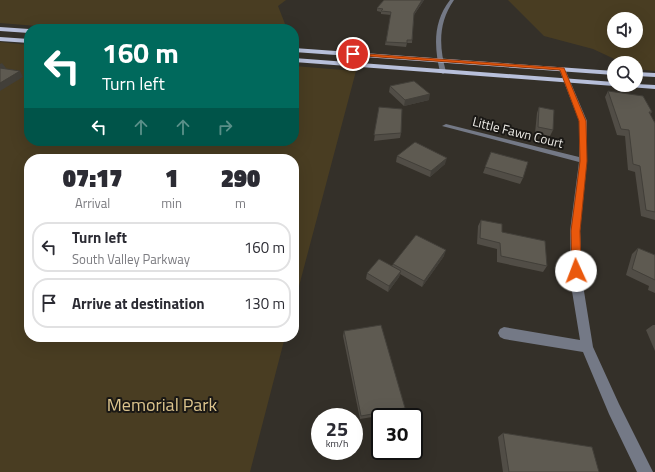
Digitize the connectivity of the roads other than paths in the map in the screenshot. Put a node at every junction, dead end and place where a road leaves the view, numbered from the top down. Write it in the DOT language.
graph roads {
  1 [pos="452,0"];
  2 [pos="0,29"];
  3 [pos="24,31"];
  4 [pos="0,39"];
  5 [pos="24,41"];
  6 [pos="299,50"];
  7 [pos="299,60"];
  8 [pos="440,60"];
  9 [pos="562,69"];
  10 [pos="443,72"];
  11 [pos="607,72"];
  12 [pos="643,75"];
  13 [pos="655,76"];
  14 [pos="568,80"];
  15 [pos="607,83"];
  16 [pos="643,86"];
  17 [pos="655,87"];
  18 [pos="446,126"];
  19 [pos="583,161"];
  20 [pos="504,333"];
  21 [pos="587,347"];
  22 [pos="646,472"];
  1 -- 8 [label="street"];
  2 -- 3 [label="main road"];
  4 -- 5 [label="main road"];
  6 -- 8 [label="main road"];
  7 -- 10 [label="main road"];
  8 -- 9 [label="main road"];
  8 -- 10 [label="street"];
  9 -- 11 [label="main road"];
  9 -- 14 [label="street"];
  10 -- 14 [label="main road"];
  12 -- 13 [label="main road"];
  14 -- 15 [label="main road"];
  14 -- 19 [label="street"];
  16 -- 17 [label="main road"];
  18 -- 19 [label="street, Little Fawn Court"];
  19 -- 21 [label="street"];
  20 -- 21 [label="street"];
  21 -- 22 [label="street"];
}
